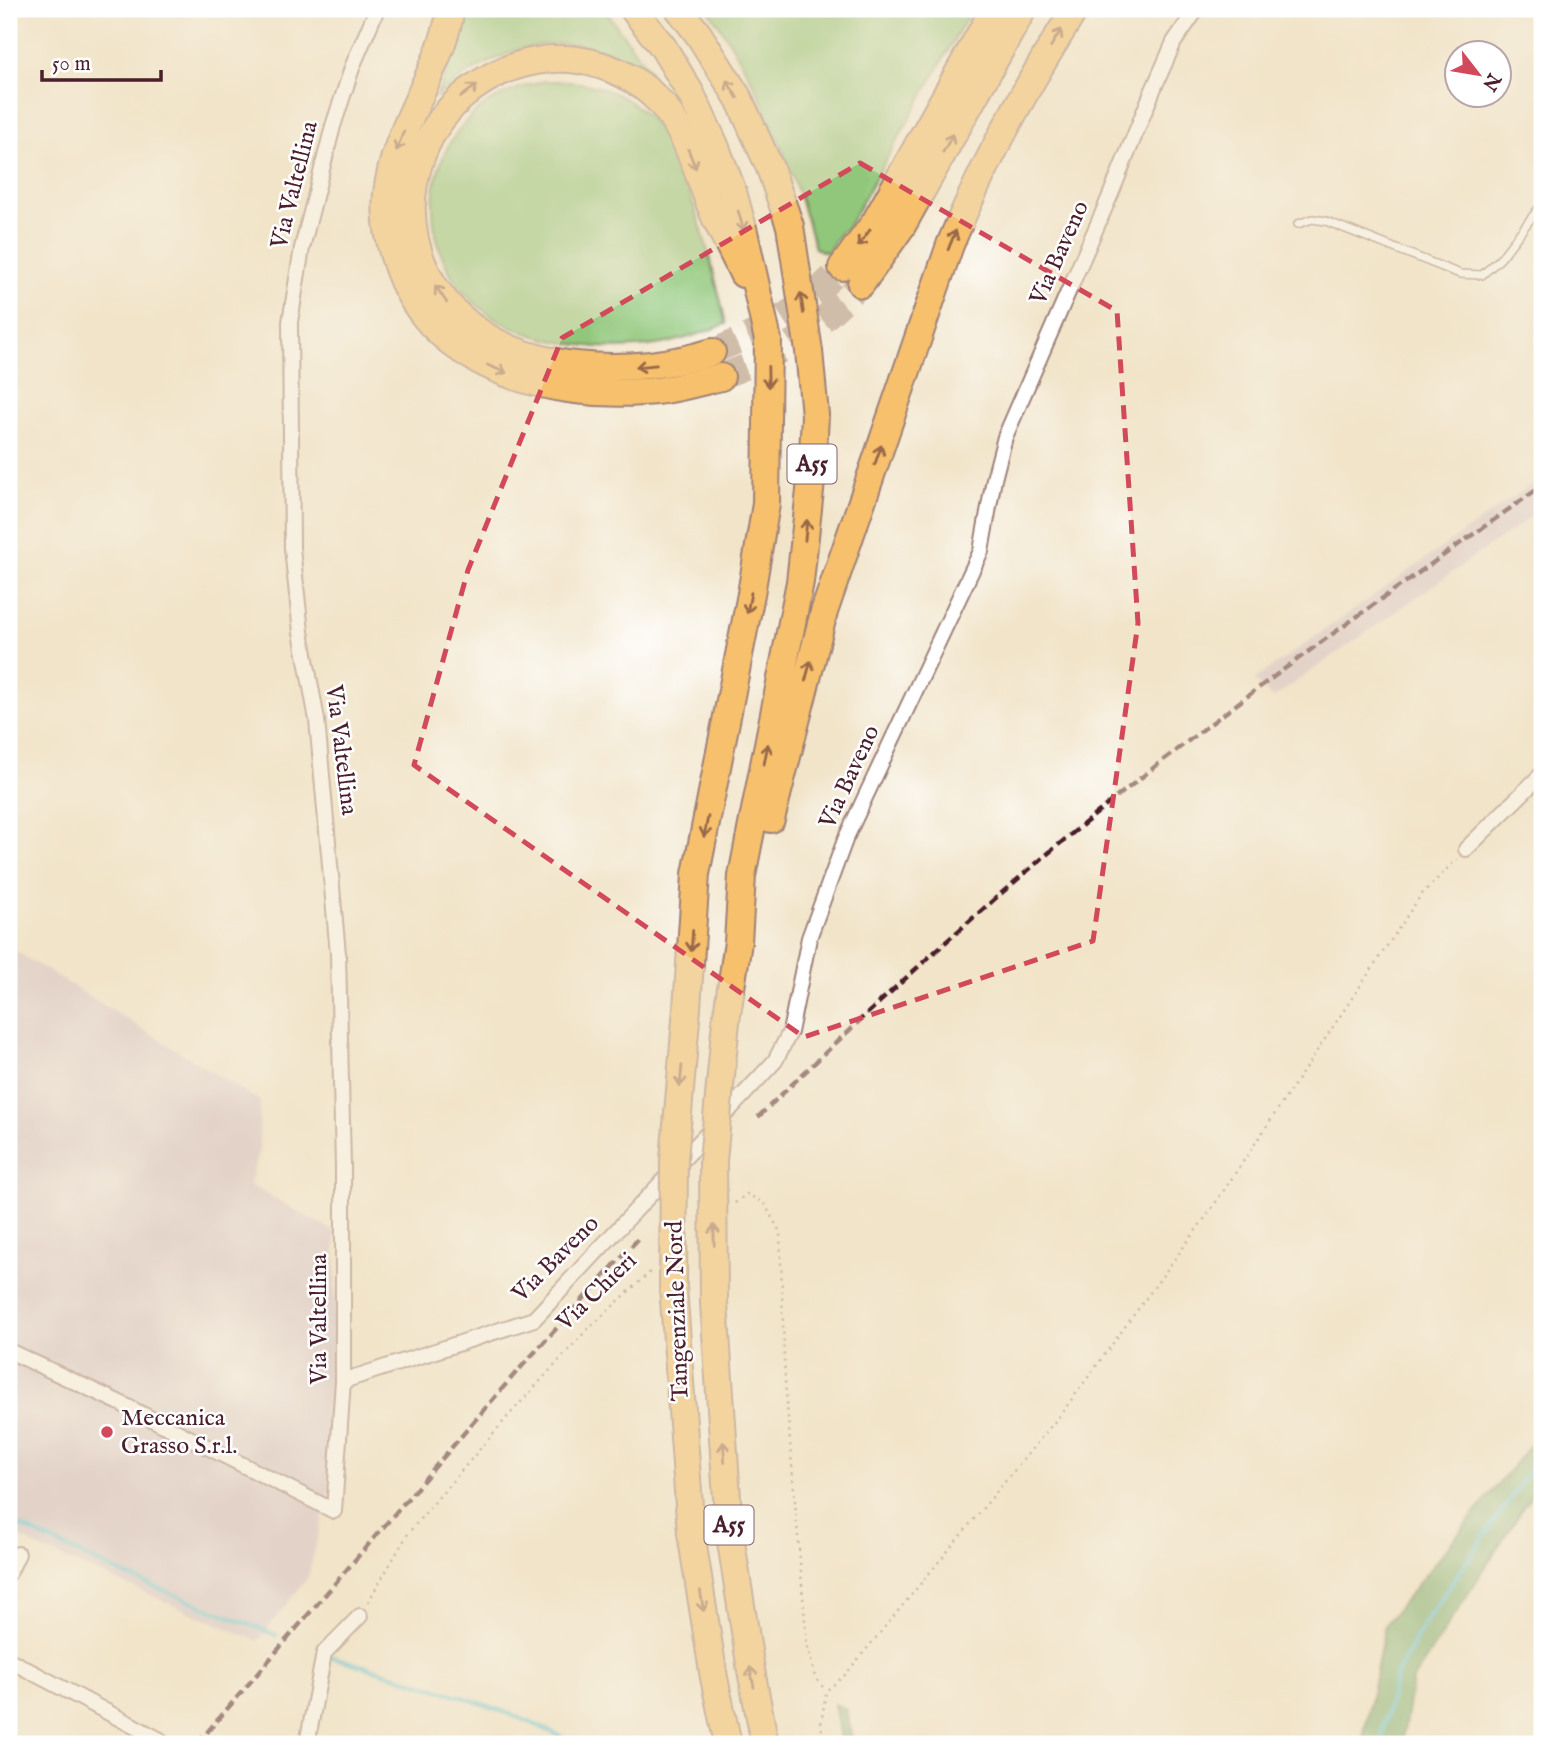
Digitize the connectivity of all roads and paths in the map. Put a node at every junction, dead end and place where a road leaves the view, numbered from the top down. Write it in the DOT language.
graph roads {
  1 [pos="377,9"];
  2 [pos="451,9"];
  3 [pos="633,9"];
  4 [pos="680,9"];
  5 [pos="994,9"];
  6 [pos="1023,9"];
  7 [pos="1075,9"];
  8 [pos="1197,9"];
  9 [pos="1542,204"];
  10 [pos="1298,224"];
  11 [pos="760,310"];
  12 [pos="1542,774"];
  13 [pos="1466,849"];
  14 [pos="738,942"];
  15 [pos="726,1211"];
  16 [pos="651,1270"];
  17 [pos="9,1351"];
  18 [pos="342,1381"];
  19 [pos="18,1554"];
  20 [pos="9,1573"];
  21 [pos="360,1616"];
  22 [pos="9,1660"];
  23 [pos="826,1690"];
  24 [pos="160,1740"];
  25 [pos="307,1744"];
  26 [pos="728,1744"];
  27 [pos="765,1744"];
  28 [pos="824,1744"];
  1 -- 18 [label="street, Via Valtellina"];
  2 -- 11 [label="highway, A55, one-way"];
  3 -- 11 [label="highway, A55, one-way"];
  14 -- 4 [label="highway, A55, one-way"];
  5 -- 6 [label="highway, one-way"];
  14 -- 7 [label="highway, A55, one-way"];
  8 -- 18 [label="street, Via Baveno"];
  9 -- 10 [label="lane"];
  11 -- 26 [label="highway, Tangenziale Nord / A55, one-way, bridge"];
  12 -- 13 [label="street"];
  13 -- 23 [label="path"];
  27 -- 14 [label="highway, Tangenziale Nord / A55, one-way, bridge"];
  15 -- 23 [label="path"];
  16 -- 21 [label="path, Via Chieri"];
  17 -- 18 [label="street, Via Valtellina"];
  19 -- 20 [label="street"];
  21 -- 25 [label="street"];
  22 -- 24 [label="street"];
  23 -- 28 [label="path"];
}
